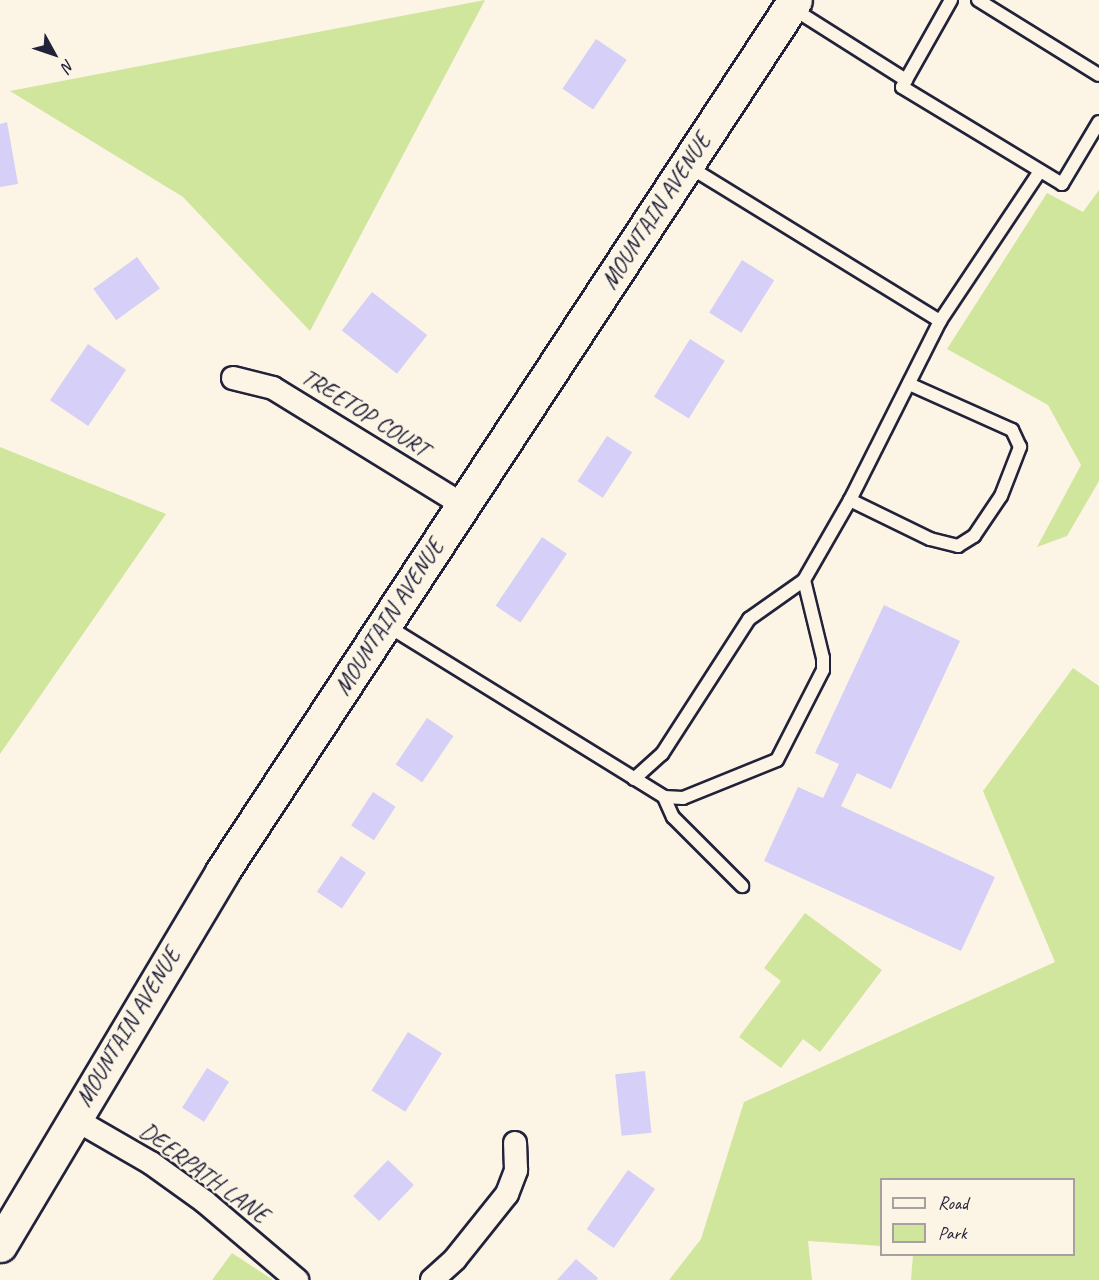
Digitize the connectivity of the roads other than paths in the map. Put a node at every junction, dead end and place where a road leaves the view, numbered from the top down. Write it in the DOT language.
graph roads {
  1 [pos="951,0"];
  2 [pos="978,0"];
  3 [pos="793,4"];
  4 [pos="1099,75"];
  5 [pos="906,80"];
  6 [pos="1099,122"];
  7 [pos="687,165"];
  8 [pos="1040,171"];
  9 [pos="940,321"];
  10 [pos="233,378"];
  11 [pos="909,384"];
  12 [pos="850,500"];
  13 [pos="463,505"];
  14 [pos="804,580"];
  15 [pos="385,624"];
  16 [pos="634,779"];
  17 [pos="664,797"];
  18 [pos="742,886"];
  19 [pos="73,1118"];
  20 [pos="515,1143"];
  21 [pos="0,1245"];
  22 [pos="297,1280"];
  23 [pos="432,1280"];
  1 -- 5 [label="lane"];
  2 -- 4 [label="lane"];
  3 -- 5 [label="lane"];
  3 -- 7 [label="main road, MOUNTAIN AVENUE"];
  5 -- 8 [label="lane"];
  6 -- 8 [label="lane"];
  7 -- 9 [label="lane"];
  7 -- 13 [label="main road, MOUNTAIN AVENUE"];
  8 -- 9 [label="lane"];
  9 -- 11 [label="lane"];
  10 -- 13 [label="street, TREETOP COURT"];
  11 -- 12 [label="lane"];
  11 -- 12 [label="lane"];
  12 -- 14 [label="lane"];
  13 -- 15 [label="main road, MOUNTAIN AVENUE"];
  14 -- 16 [label="lane"];
  14 -- 17 [label="lane"];
  15 -- 16 [label="lane"];
  15 -- 19 [label="main road, MOUNTAIN AVENUE"];
  16 -- 17 [label="lane"];
  17 -- 18 [label="lane"];
  19 -- 21 [label="main road, MOUNTAIN AVENUE"];
  19 -- 22 [label="street, DEERPATH LANE"];
  20 -- 23 [label="street"];
}
